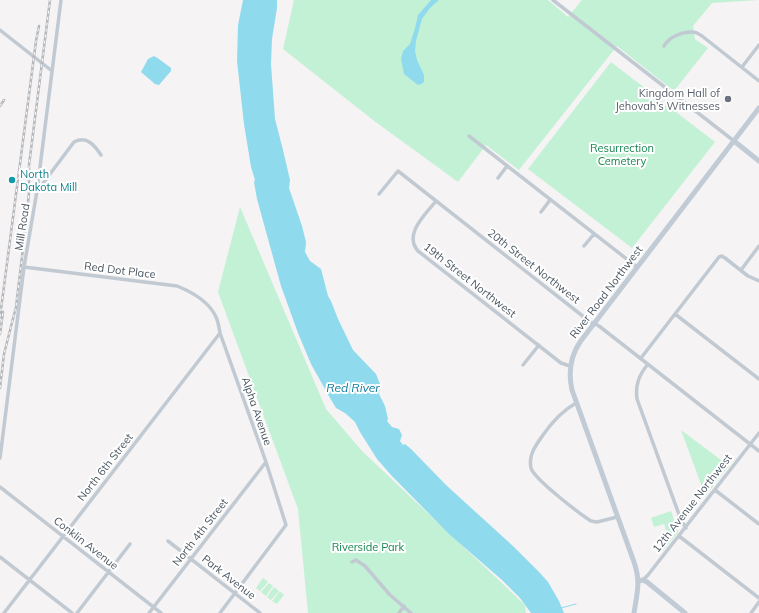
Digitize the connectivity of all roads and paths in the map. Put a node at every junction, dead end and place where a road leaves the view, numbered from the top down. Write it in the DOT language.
graph roads {
  1 [pos="61,0"];
  2 [pos="553,0"];
  3 [pos="0,30"];
  4 [pos="759,45"];
  5 [pos="664,46"];
  6 [pos="742,67"];
  7 [pos="52,71"];
  8 [pos="759,81"];
  9 [pos="759,108"];
  10 [pos="469,136"];
  11 [pos="734,141"];
  12 [pos="102,155"];
  13 [pos="759,161"];
  14 [pos="507,166"];
  15 [pos="498,178"];
  16 [pos="37,191"];
  17 [pos="379,194"];
  18 [pos="550,200"];
  19 [pos="436,201"];
  20 [pos="541,212"];
  21 [pos="594,234"];
  22 [pos="584,246"];
  23 [pos="759,246"];
  24 [pos="24,267"];
  25 [pos="637,267"];
  26 [pos="741,270"];
  27 [pos="759,281"];
  28 [pos="208,305"];
  29 [pos="675,314"];
  30 [pos="594,324"];
  31 [pos="220,333"];
  32 [pos="539,345"];
  33 [pos="640,358"];
  34 [pos="648,364"];
  35 [pos="523,365"];
  36 [pos="570,366"];
  37 [pos="759,379"];
  38 [pos="576,402"];
  39 [pos="759,432"];
  40 [pos="750,444"];
  41 [pos="759,451"];
  42 [pos="0,458"];
  43 [pos="266,462"];
  44 [pos="0,487"];
  45 [pos="715,490"];
  46 [pos="617,517"];
  47 [pos="759,524"];
  48 [pos="686,528"];
  49 [pos="63,536"];
  50 [pos="680,536"];
  51 [pos="168,541"];
  52 [pos="130,544"];
  53 [pos="0,557"];
  54 [pos="190,559"];
  55 [pos="352,562"];
  56 [pos="108,572"];
  57 [pos="30,580"];
  58 [pos="641,581"];
  59 [pos="235,593"];
  60 [pos="759,598"];
  61 [pos="759,602"];
  62 [pos="404,606"];
  63 [pos="154,607"];
  64 [pos="4,613"];
  65 [pos="72,613"];
  66 [pos="77,613"];
  67 [pos="149,613"];
  68 [pos="161,613"];
  69 [pos="220,613"];
  70 [pos="260,613"];
  71 [pos="399,613"];
  72 [pos="411,613"];
  73 [pos="634,613"];
  74 [pos="685,613"];
  75 [pos="751,613"];
  1 -- 7 [label="street, Mill Road"];
  2 -- 11 [label="street"];
  3 -- 7 [label="street"];
  4 -- 6 [label="street"];
  5 -- 6 [label="street"];
  6 -- 8 [label="street"];
  7 -- 16 [label="street, Mill Road"];
  9 -- 11 [label="street, River Road Northwest"];
  10 -- 14 [label="street"];
  11 -- 13 [label="street"];
  11 -- 25 [label="street, River Road Northwest"];
  12 -- 16 [label="street"];
  14 -- 15 [label="street"];
  14 -- 18 [label="street"];
  16 -- 24 [label="street, Mill Road"];
  17 -- 19 [label="street, 20th Street Northwest"];
  18 -- 20 [label="street"];
  18 -- 21 [label="street"];
  19 -- 30 [label="street, 20th Street Northwest"];
  19 -- 32 [label="street, 19th Street Northwest"];
  21 -- 22 [label="street"];
  21 -- 25 [label="street"];
  23 -- 26 [label="street"];
  24 -- 28 [label="street, Red Dot Place"];
  24 -- 42 [label="street, Mill Road"];
  25 -- 30 [label="street, River Road Northwest"];
  26 -- 27 [label="street"];
  26 -- 29 [label="street"];
  28 -- 31 [label="street, Alpha Avenue"];
  29 -- 33 [label="street"];
  29 -- 37 [label="street"];
  30 -- 33 [label="street, 20th Street Northwest"];
  30 -- 36 [label="street, River Road Northwest"];
  31 -- 43 [label="street, Alpha Avenue"];
  31 -- 49 [label="street, North 6th Street"];
  32 -- 35 [label="street"];
  32 -- 36 [label="street, 19th Street Northwest"];
  33 -- 34 [label="street, 20th Street Northwest"];
  34 -- 40 [label="street, 20th Street Northwest"];
  34 -- 48 [label="street"];
  36 -- 38 [label="street, River Road Northwest"];
  38 -- 46 [label="street, River Road Northwest"];
  38 -- 46 [label="street"];
  39 -- 40 [label="street, 12th Avenue Northwest"];
  40 -- 41 [label="street, 20th Street Northwest"];
  40 -- 45 [label="street, 12th Avenue Northwest"];
  43 -- 54 [label="street, North 4th Street"];
  43 -- 59 [label="street, Alpha Avenue"];
  44 -- 49 [label="street, Conklin Avenue"];
  45 -- 47 [label="street"];
  45 -- 48 [label="street, 12th Avenue Northwest"];
  46 -- 58 [label="street, River Road Northwest"];
  48 -- 50 [label="street, 12th Avenue Northwest"];
  49 -- 56 [label="street, Conklin Avenue"];
  49 -- 57 [label="street, North 6th Street"];
  50 -- 58 [label="street, 12th Avenue Northwest"];
  50 -- 60 [label="street"];
  51 -- 54 [label="street, Park Avenue"];
  52 -- 56 [label="street"];
  53 -- 57 [label="street"];
  54 -- 59 [label="street, Park Avenue"];
  54 -- 63 [label="street, North 4th Street"];
  55 -- 62 [label="street"];
  56 -- 63 [label="street, Conklin Avenue"];
  56 -- 66 [label="street"];
  57 -- 64 [label="street, North 6th Street"];
  57 -- 65 [label="street"];
  58 -- 73 [label="street, River Road Northwest"];
  58 -- 74 [label="street"];
  59 -- 69 [label="street"];
  59 -- 70 [label="street, Park Avenue"];
  61 -- 75 [label="street"];
  62 -- 71 [label="street"];
  62 -- 72 [label="street"];
  63 -- 67 [label="street, North 4th Street"];
  63 -- 68 [label="street, Conklin Avenue"];
}
